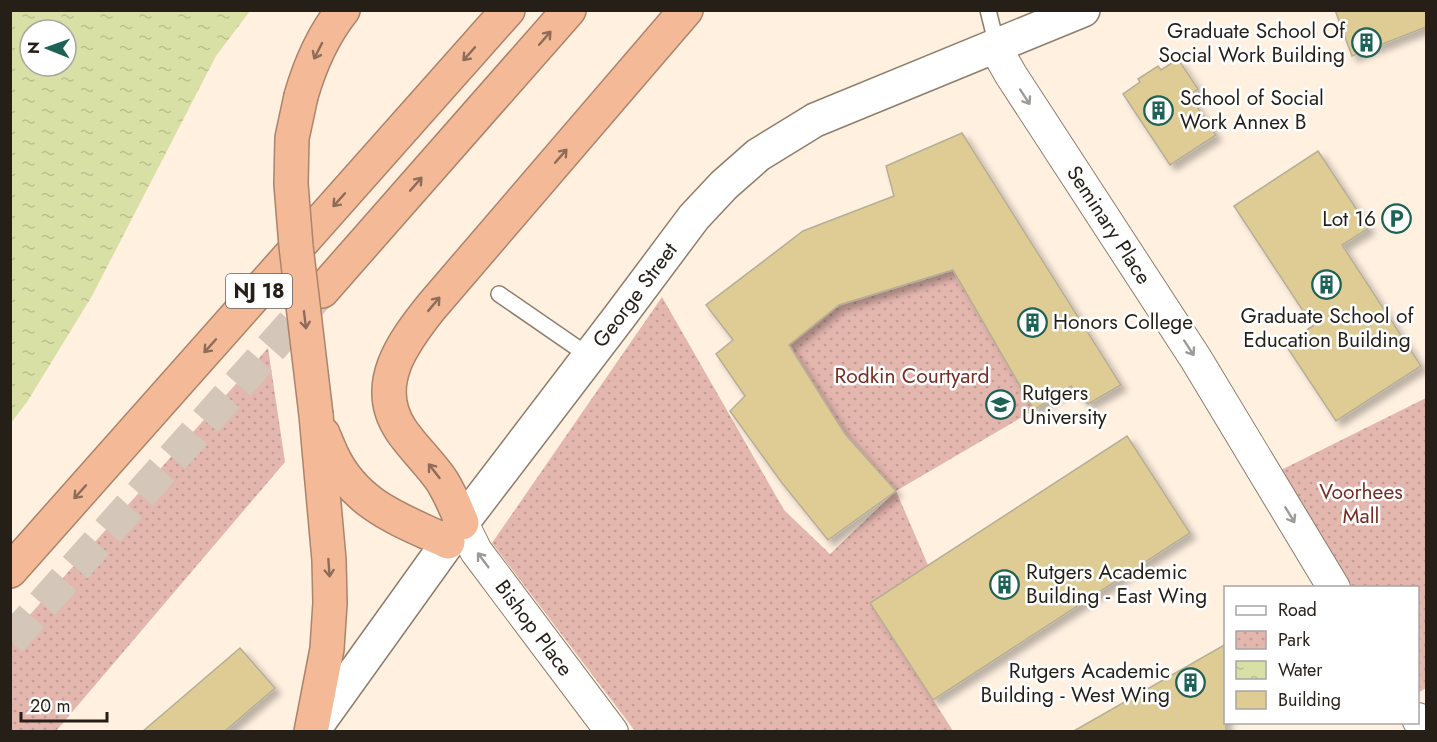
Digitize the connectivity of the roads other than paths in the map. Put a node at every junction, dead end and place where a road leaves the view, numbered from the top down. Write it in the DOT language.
graph roads {
  1 [pos="343,10"];
  2 [pos="507,10"];
  3 [pos="569,10"];
  4 [pos="686,10"];
  5 [pos="988,10"];
  6 [pos="1083,10"];
  7 [pos="997,46"];
  8 [pos="322,291"];
  9 [pos="499,294"];
  10 [pos="589,356"];
  11 [pos="316,415"];
  12 [pos="455,532"];
  13 [pos="10,571"];
  14 [pos="1333,586"];
  15 [pos="312,732"];
  16 [pos="612,732"];
  1 -- 11 [label="highway, one-way, bridge"];
  2 -- 13 [label="highway, NJ 18, one-way"];
  8 -- 3 [label="highway, NJ 18, one-way"];
  12 -- 4 [label="highway, one-way"];
  5 -- 7 [label="lane"];
  6 -- 7 [label="street, George Street"];
  7 -- 10 [label="street, George Street"];
  7 -- 14 [label="street, Seminary Place, one-way"];
  9 -- 10 [label="lane"];
  10 -- 12 [label="street, George Street"];
  11 -- 12 [label="highway"];
  11 -- 15 [label="highway, one-way"];
  12 -- 15 [label="street, George Street"];
  16 -- 12 [label="street, Bishop Place, one-way"];
}
